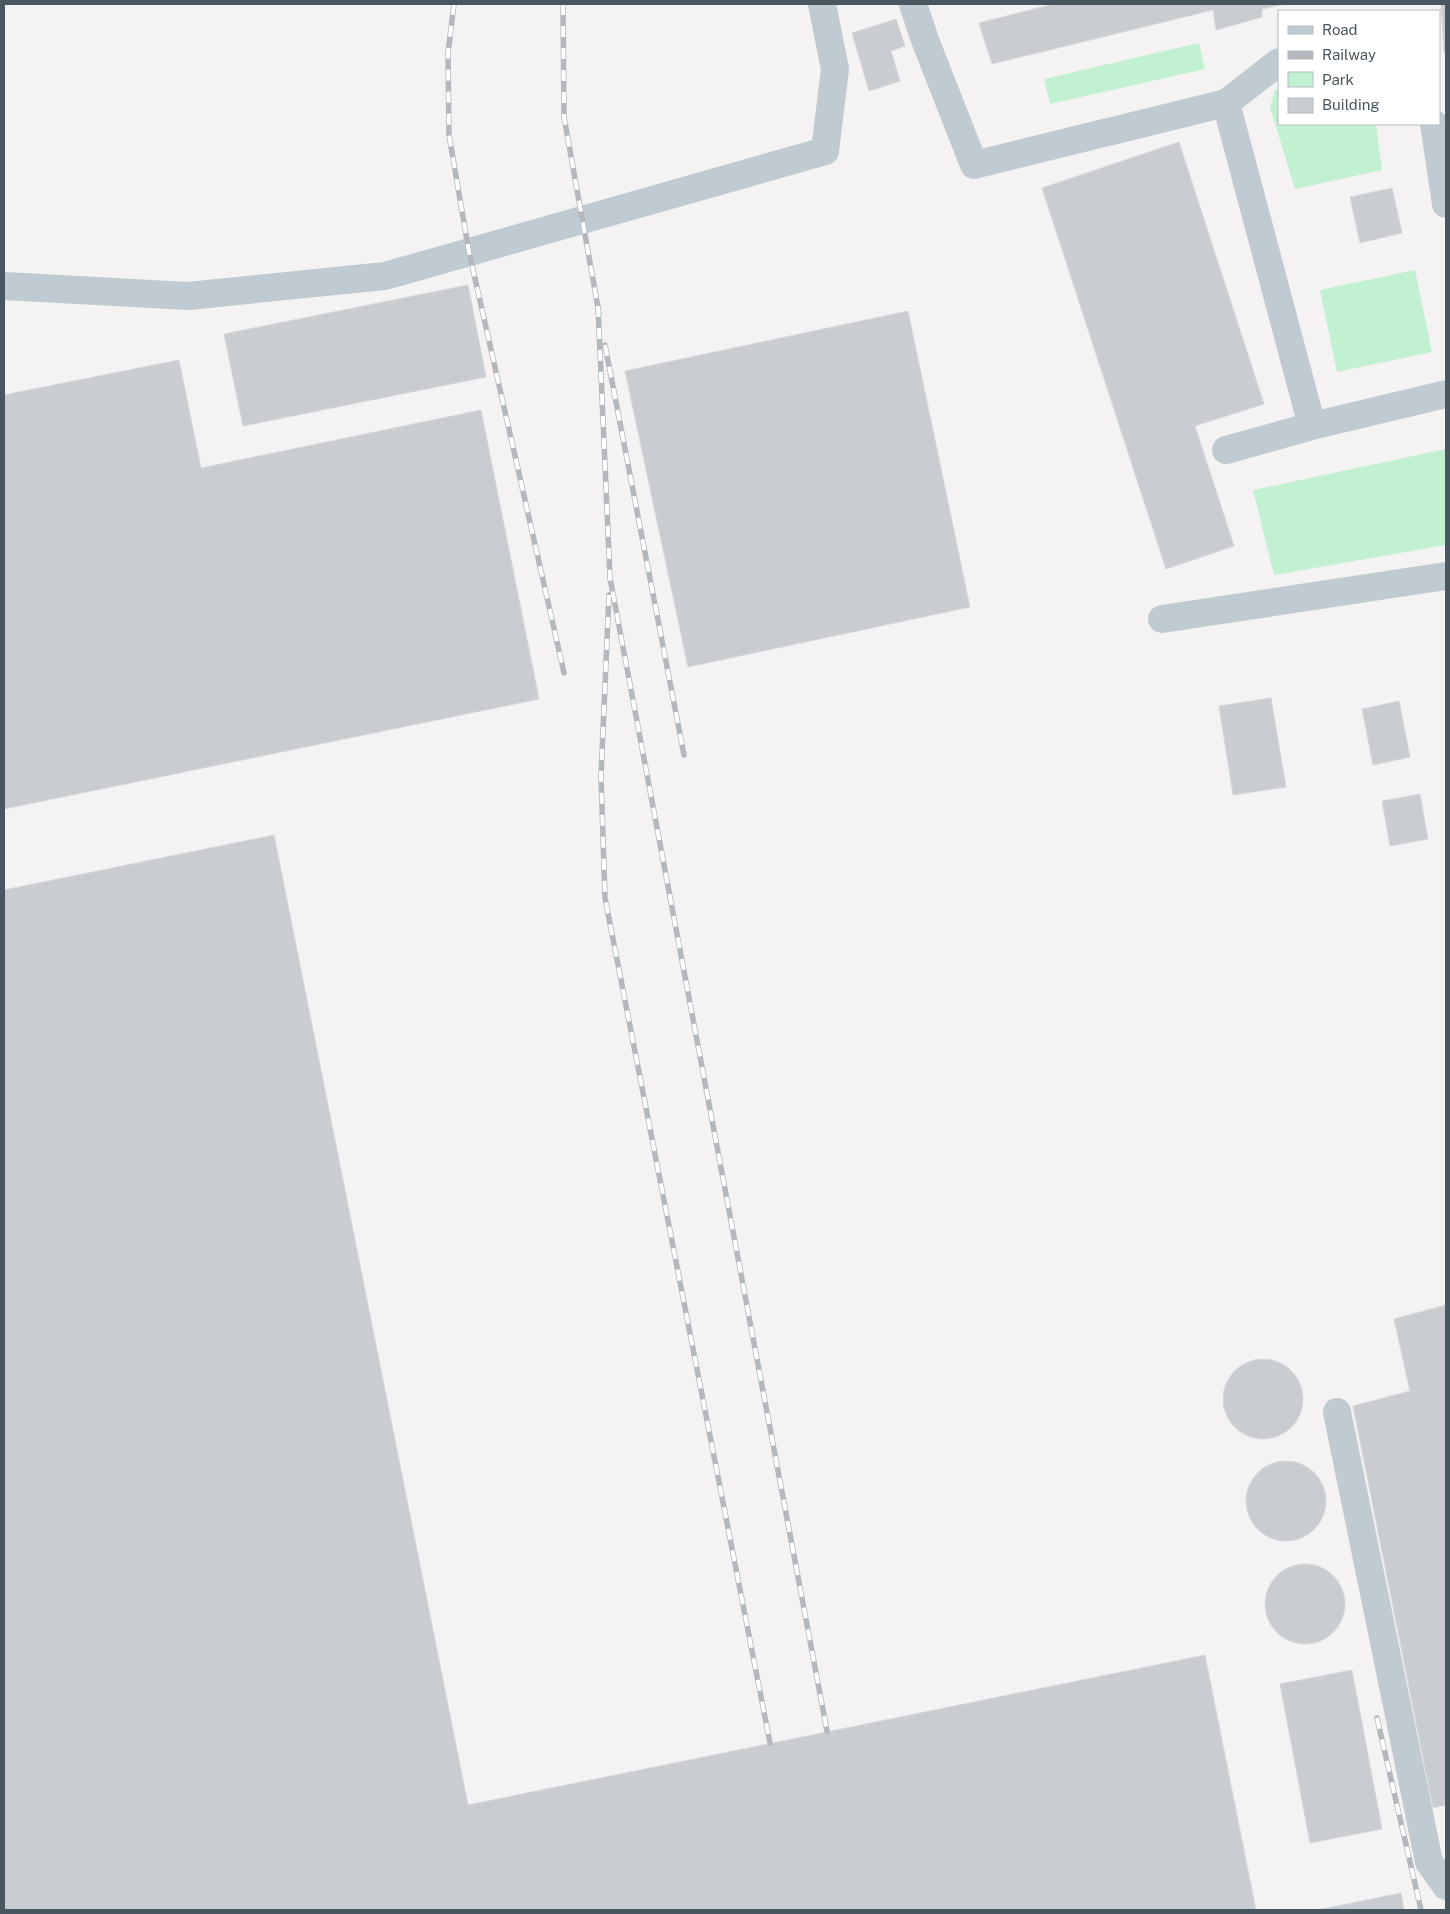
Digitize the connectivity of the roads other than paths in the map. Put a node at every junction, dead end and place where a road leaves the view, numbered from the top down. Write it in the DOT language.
graph roads {
  1 [pos="822,4"];
  2 [pos="913,4"];
  3 [pos="1278,63"];
  4 [pos="1226,103"];
  5 [pos="1434,125"];
  6 [pos="1446,204"];
  7 [pos="4,286"];
  8 [pos="1446,394"];
  9 [pos="1312,426"];
  10 [pos="1226,450"];
  11 [pos="1446,576"];
  12 [pos="1162,619"];
  13 [pos="1337,1412"];
  14 [pos="1446,1886"];
  1 -- 7 [label="lane"];
  2 -- 4 [label="lane"];
  3 -- 4 [label="lane"];
  4 -- 9 [label="lane"];
  5 -- 6 [label="lane"];
  8 -- 9 [label="lane"];
  9 -- 10 [label="lane"];
  11 -- 12 [label="lane"];
  13 -- 14 [label="lane"];
}
